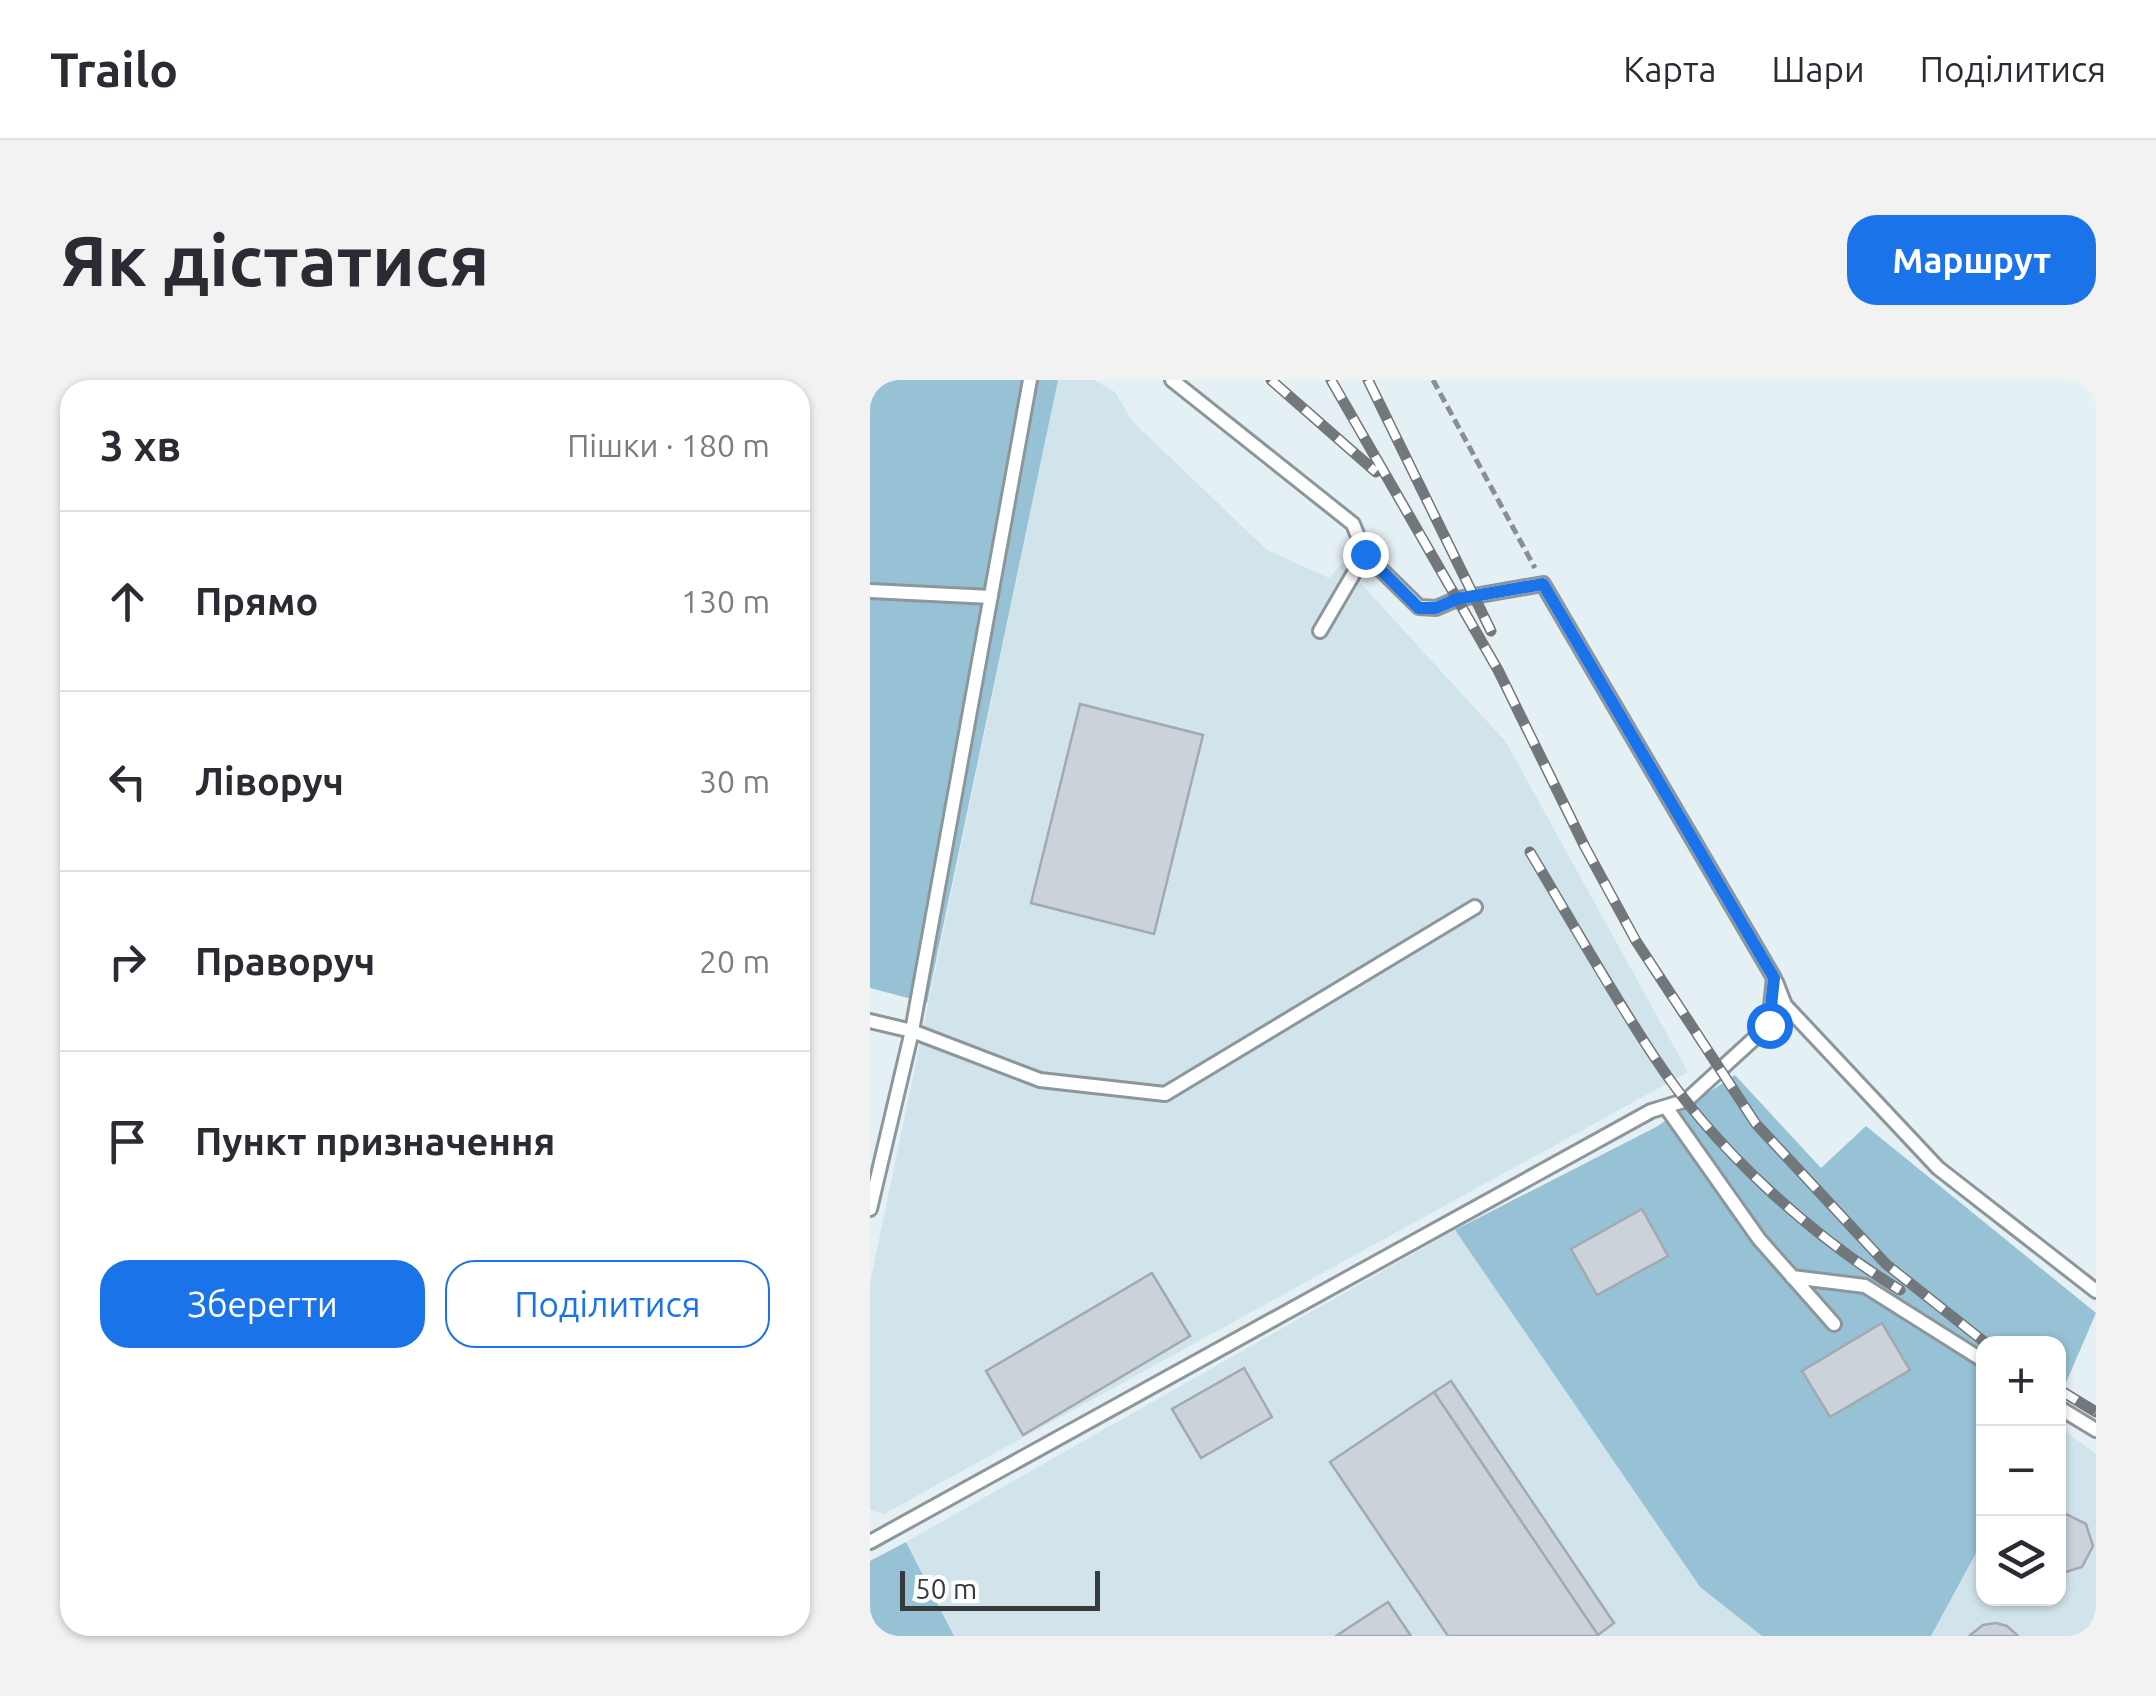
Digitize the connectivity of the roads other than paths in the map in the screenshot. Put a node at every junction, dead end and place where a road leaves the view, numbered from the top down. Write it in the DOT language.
graph roads {
  1 [pos="1030,380"];
  2 [pos="1172,380"];
  3 [pos="1365,554"];
  4 [pos="870,592"];
  5 [pos="991,598"];
  6 [pos="1320,631"];
  7 [pos="1475,908"];
  8 [pos="1774,978"];
  9 [pos="870,1021"];
  10 [pos="912,1032"];
  11 [pos="1666,1107"];
  12 [pos="870,1209"];
  13 [pos="1792,1277"];
  14 [pos="2096,1290"];
  15 [pos="1834,1324"];
  16 [pos="1976,1356"];
  17 [pos="2066,1412"];
  18 [pos="2096,1430"];
  19 [pos="870,1542"];
  1 -- 5 [label="lane"];
  2 -- 3 [label="lane"];
  3 -- 6 [label="lane"];
  3 -- 8 [label="lane"];
  4 -- 5 [label="lane"];
  5 -- 10 [label="lane"];
  7 -- 10 [label="lane"];
  8 -- 11 [label="lane"];
  8 -- 14 [label="lane"];
  9 -- 10 [label="lane"];
  10 -- 12 [label="lane"];
  11 -- 13 [label="lane"];
  11 -- 19 [label="lane"];
  13 -- 15 [label="lane"];
  13 -- 16 [label="lane"];
  17 -- 18 [label="lane"];
}
